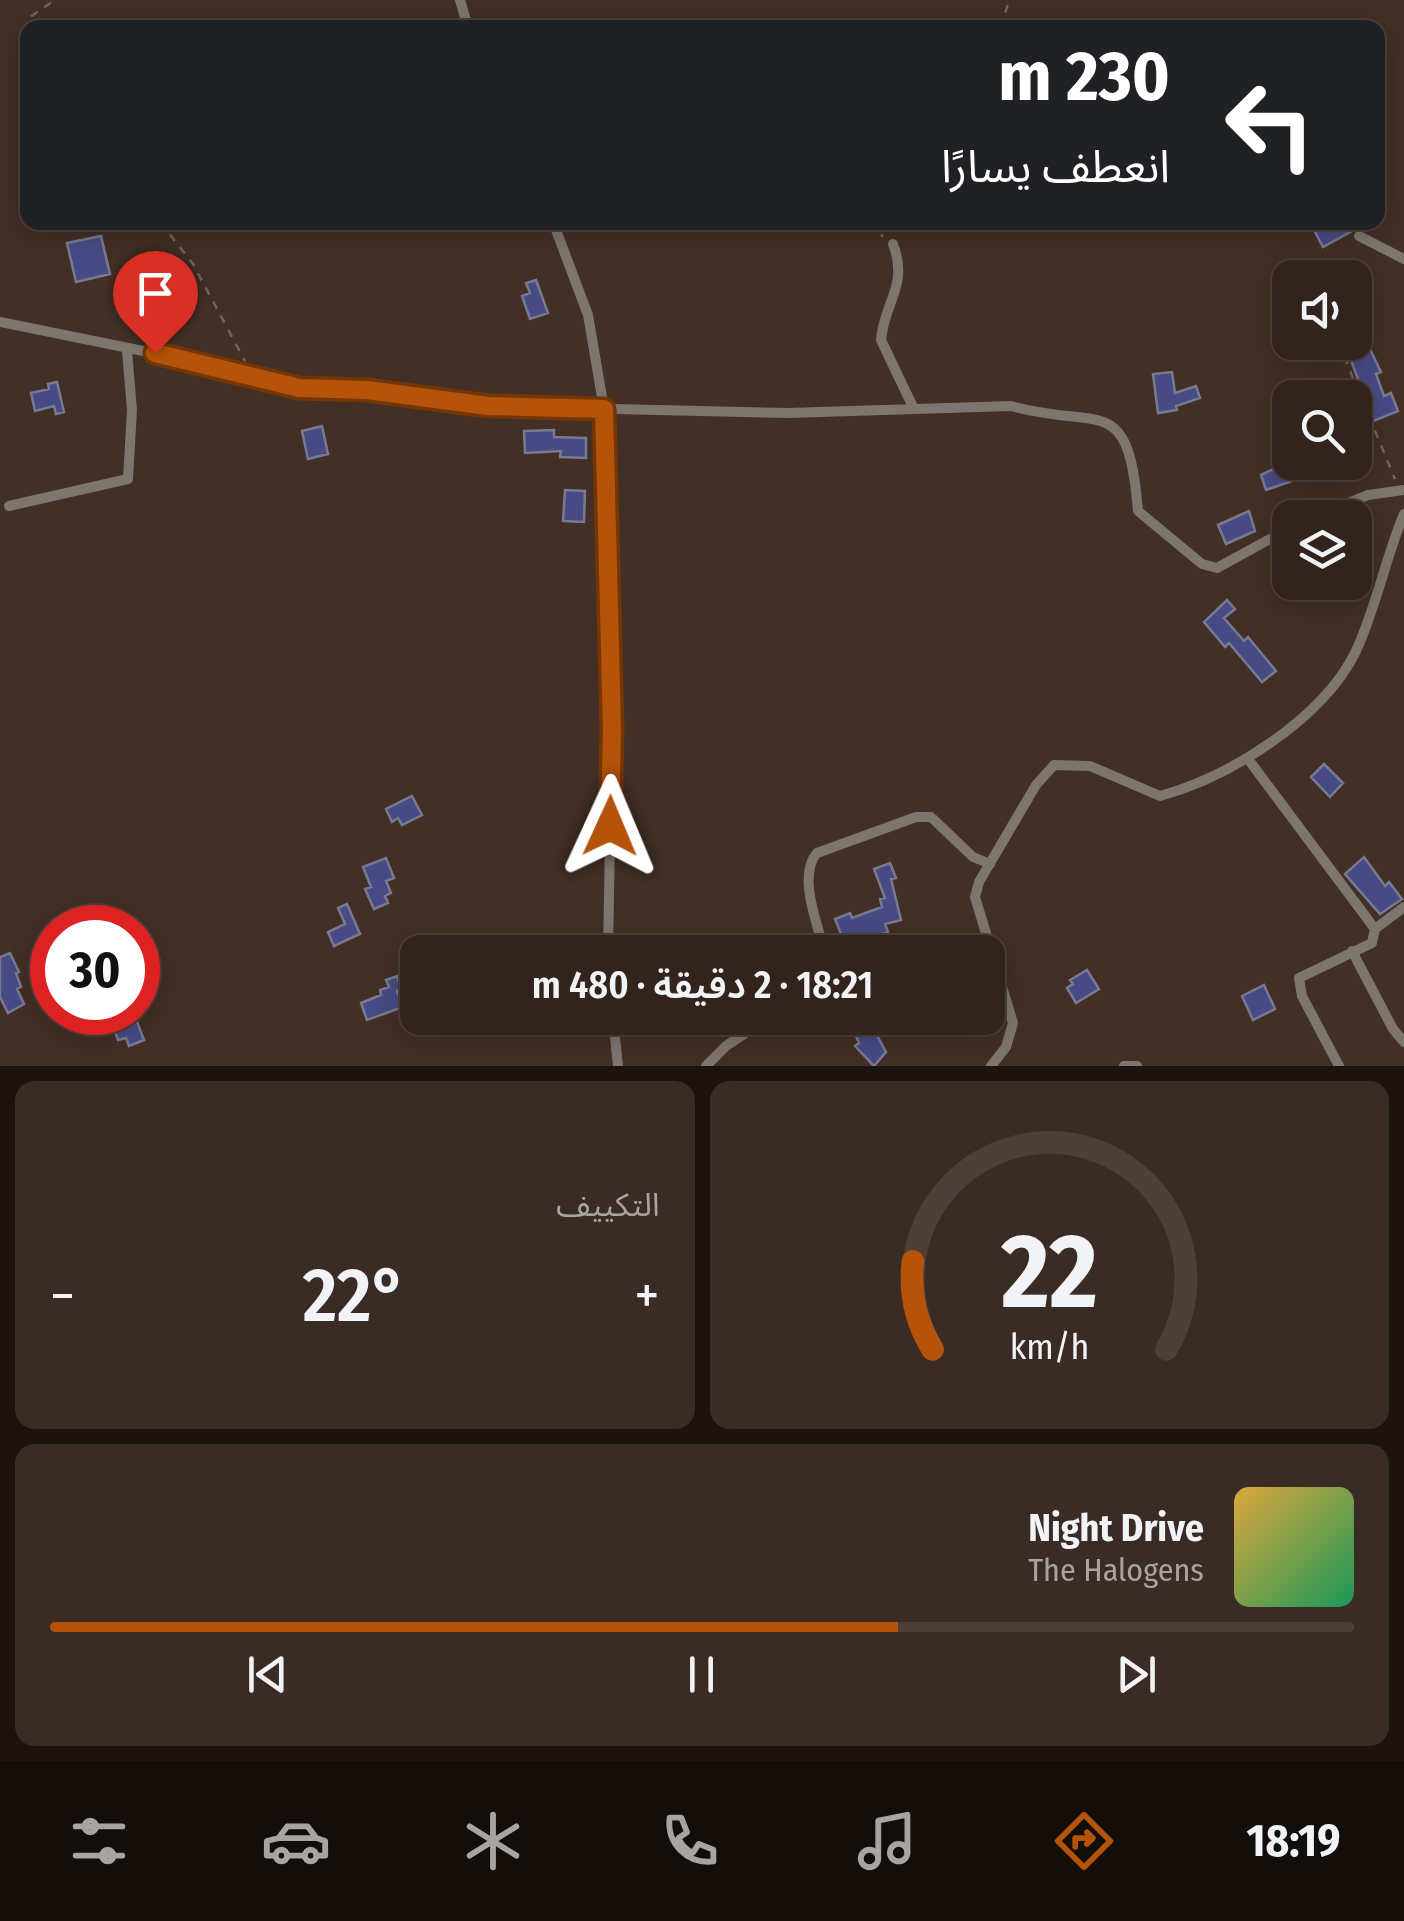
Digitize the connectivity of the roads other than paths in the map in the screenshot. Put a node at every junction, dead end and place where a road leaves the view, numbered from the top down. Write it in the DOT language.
graph roads {
  1 [pos="556,230"];
  2 [pos="1359,236"];
  3 [pos="893,244"];
  4 [pos="1404,259"];
  5 [pos="0,322"];
  6 [pos="128,351"];
  7 [pos="913,406"];
  8 [pos="604,409"];
  9 [pos="1402,490"];
  10 [pos="1356,500"];
  11 [pos="9,506"];
  12 [pos="1404,514"];
  13 [pos="1272,538"];
  14 [pos="1248,758"];
  15 [pos="990,864"];
  16 [pos="1404,907"];
  17 [pos="1375,929"];
  18 [pos="608,935"];
  19 [pos="820,935"];
  20 [pos="1352,952"];
  21 [pos="615,1035"];
  22 [pos="742,1035"];
  23 [pos="1404,1042"];
  24 [pos="618,1066"];
  25 [pos="706,1066"];
  26 [pos="991,1066"];
  27 [pos="1124,1066"];
  28 [pos="1138,1066"];
  29 [pos="1339,1066"];
  1 -- 8 [label="street"];
  2 -- 4 [label="street"];
  3 -- 7 [label="street"];
  5 -- 6 [label="street"];
  6 -- 8 [label="street"];
  6 -- 11 [label="street"];
  7 -- 8 [label="street"];
  7 -- 13 [label="street"];
  8 -- 18 [label="street"];
  9 -- 10 [label="street"];
  12 -- 14 [label="street"];
  14 -- 15 [label="street"];
  14 -- 17 [label="street"];
  15 -- 19 [label="street"];
  15 -- 26 [label="street"];
  16 -- 17 [label="street"];
  17 -- 20 [label="street"];
  20 -- 23 [label="street"];
  20 -- 29 [label="street"];
  21 -- 24 [label="street"];
  22 -- 25 [label="street"];
  27 -- 28 [label="street"];
}
